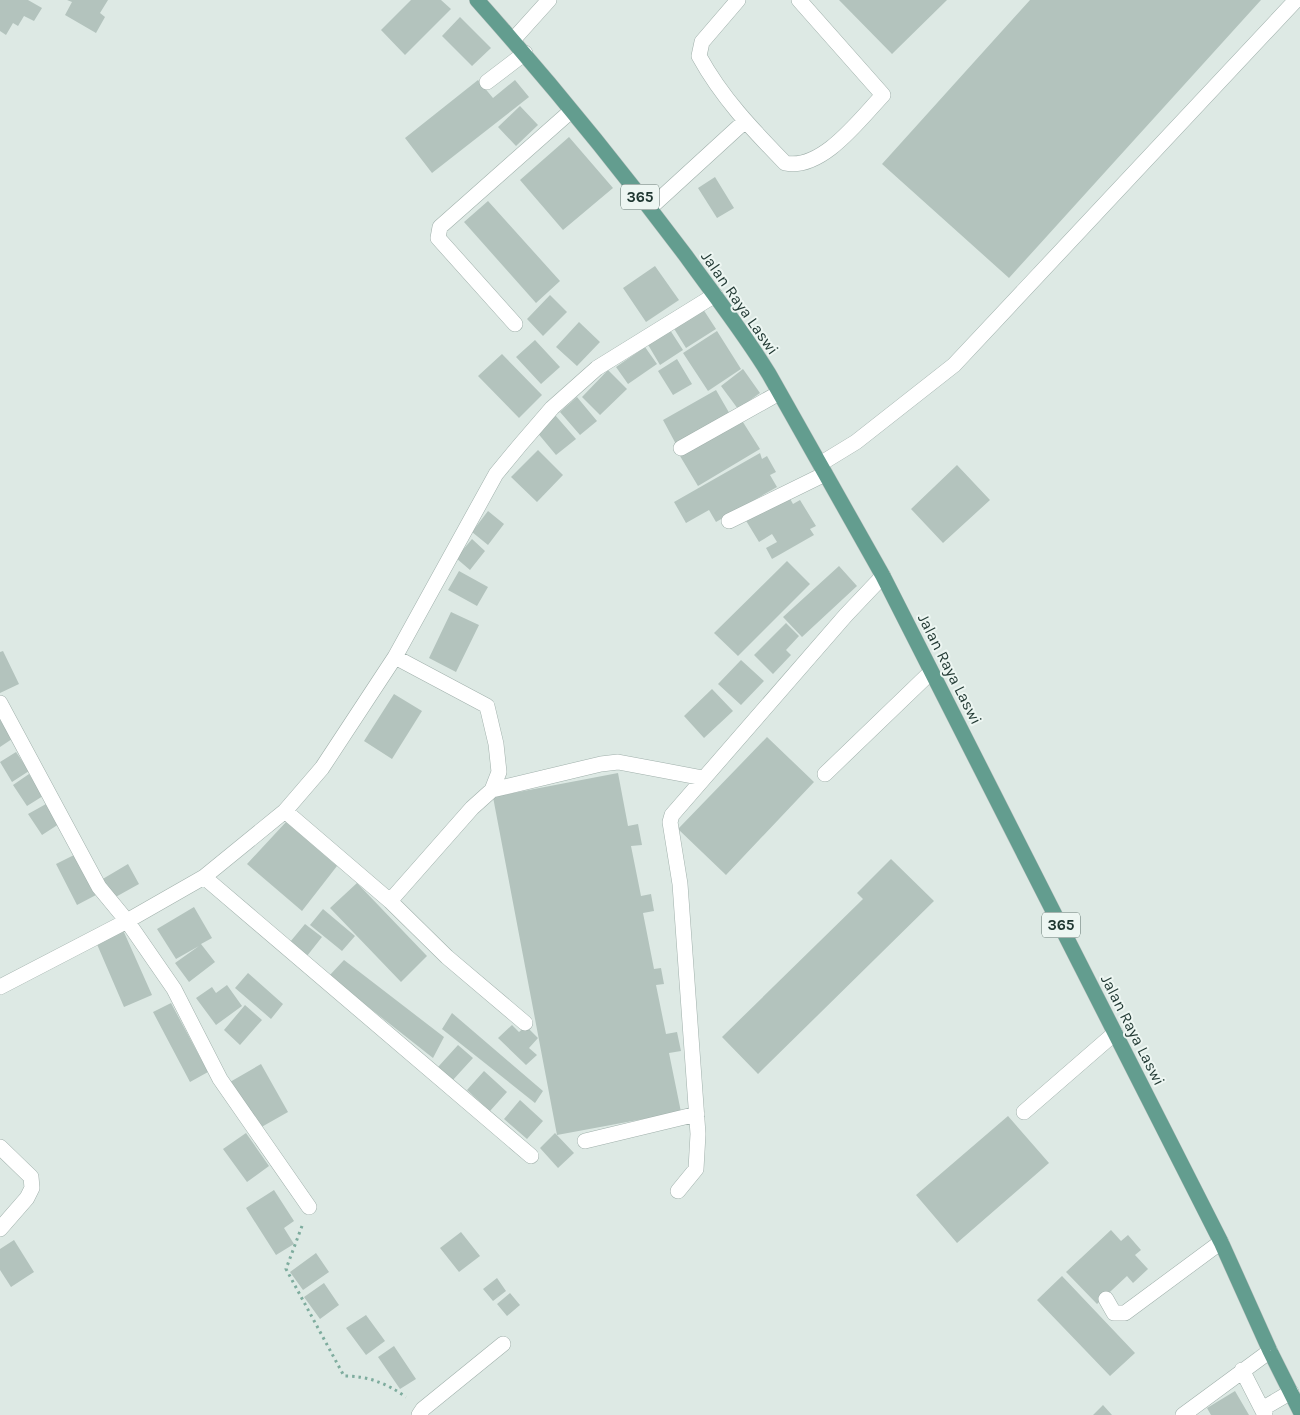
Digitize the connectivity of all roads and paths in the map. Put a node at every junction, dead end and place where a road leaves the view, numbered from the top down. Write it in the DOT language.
graph roads {
  1 [pos="477,0"];
  2 [pos="550,0"];
  3 [pos="738,0"];
  4 [pos="799,0"];
  5 [pos="1296,0"];
  6 [pos="513,40"];
  7 [pos="525,53"];
  8 [pos="487,82"];
  9 [pos="571,111"];
  10 [pos="744,122"];
  11 [pos="650,208"];
  12 [pos="715,295"];
  13 [pos="515,324"];
  14 [pos="779,393"];
  15 [pos="681,448"];
  16 [pos="823,469"];
  17 [pos="729,521"];
  18 [pos="883,576"];
  19 [pos="395,657"];
  20 [pos="931,672"];
  21 [pos="0,703"];
  22 [pos="825,774"];
  23 [pos="703,778"];
  24 [pos="492,790"];
  25 [pos="284,812"];
  26 [pos="204,877"];
  27 [pos="390,900"];
  28 [pos="127,921"];
  29 [pos="0,987"];
  30 [pos="525,1023"];
  31 [pos="1115,1033"];
  32 [pos="1024,1112"];
  33 [pos="697,1114"];
  34 [pos="585,1141"];
  35 [pos="0,1147"];
  36 [pos="531,1156"];
  37 [pos="678,1191"];
  38 [pos="309,1207"];
  39 [pos="0,1229"];
  40 [pos="1220,1242"];
  41 [pos="1106,1299"];
  42 [pos="503,1344"];
  43 [pos="1270,1351"];
  44 [pos="1242,1370"];
  45 [pos="1291,1392"];
  46 [pos="1300,1410"];
  47 [pos="421,1412"];
  48 [pos="1263,1412"];
  49 [pos="1182,1415"];
  1 -- 6 [label="main road, Jalan Raya Laswi / 365"];
  2 -- 6 [label="street"];
  3 -- 10 [label="street"];
  4 -- 10 [label="street"];
  5 -- 16 [label="street"];
  6 -- 7 [label="main road, Jalan Raya Laswi / 365"];
  7 -- 8 [label="street"];
  7 -- 9 [label="main road, Jalan Raya Laswi / 365"];
  9 -- 11 [label="main road, Jalan Raya Laswi / 365"];
  9 -- 13 [label="street"];
  10 -- 11 [label="street"];
  11 -- 12 [label="main road, Jalan Raya Laswi / 365"];
  12 -- 14 [label="main road, Jalan Raya Laswi / 365"];
  12 -- 19 [label="street"];
  14 -- 15 [label="street"];
  14 -- 16 [label="main road, Jalan Raya Laswi / 365"];
  16 -- 17 [label="street"];
  16 -- 18 [label="main road, Jalan Raya Laswi / 365"];
  18 -- 20 [label="main road, Jalan Raya Laswi / 365"];
  18 -- 23 [label="street"];
  19 -- 24 [label="street"];
  19 -- 25 [label="street"];
  20 -- 22 [label="street"];
  20 -- 31 [label="main road, Jalan Raya Laswi / 365"];
  21 -- 28 [label="street"];
  23 -- 24 [label="street"];
  23 -- 33 [label="street"];
  24 -- 27 [label="street"];
  25 -- 26 [label="street"];
  25 -- 27 [label="street"];
  26 -- 28 [label="street"];
  26 -- 36 [label="street"];
  27 -- 30 [label="street"];
  28 -- 29 [label="street"];
  28 -- 38 [label="street"];
  31 -- 32 [label="street"];
  31 -- 40 [label="main road, Jalan Raya Laswi / 365"];
  33 -- 34 [label="street"];
  33 -- 37 [label="street"];
  35 -- 39 [label="street"];
  38 -- 47 [label="path"];
  40 -- 41 [label="street"];
  40 -- 43 [label="main road, Jalan Raya Laswi / 365"];
  42 -- 47 [label="street"];
  43 -- 44 [label="street"];
  43 -- 45 [label="main road, Jalan Raya Laswi / 365"];
  44 -- 48 [label="street"];
  44 -- 49 [label="street"];
  45 -- 46 [label="main road, Jalan Raya Laswi / 365"];
  45 -- 48 [label="street"];
}
